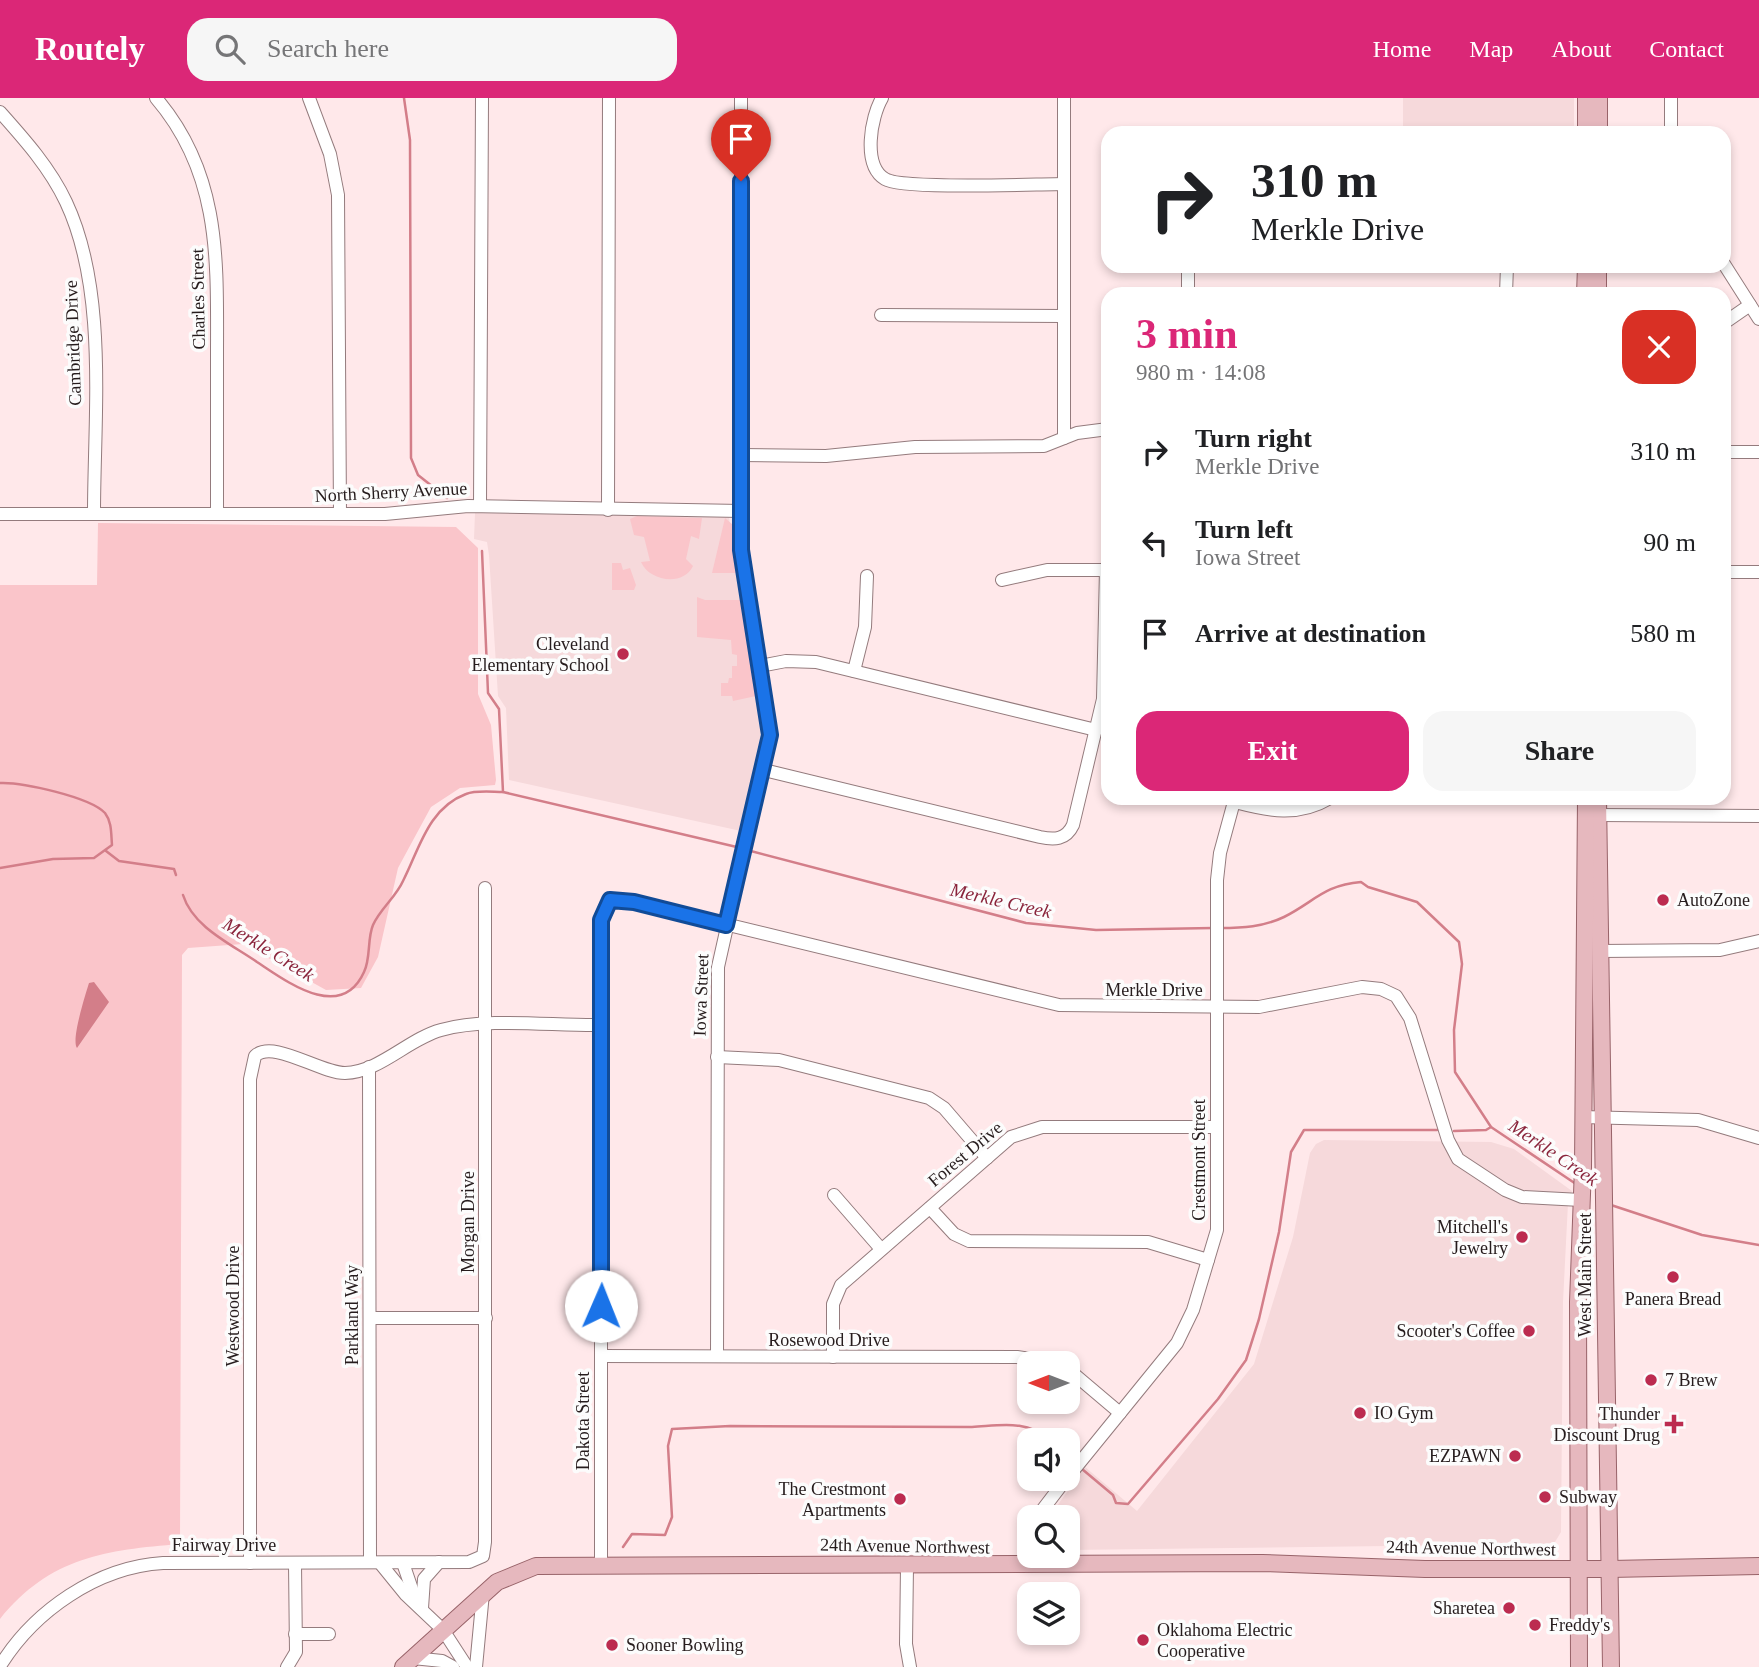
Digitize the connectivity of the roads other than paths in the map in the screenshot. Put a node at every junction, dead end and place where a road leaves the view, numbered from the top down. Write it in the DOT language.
graph roads {
  1 [pos="156,98"];
  2 [pos="309,98"];
  3 [pos="482,98"];
  4 [pos="609,98"];
  5 [pos="741,98"];
  6 [pos="882,98"];
  7 [pos="1064,98"];
  8 [pos="1586,98"];
  9 [pos="1599,98"];
  10 [pos="1671,98"];
  11 [pos="0,112"];
  12 [pos="1586,126"];
  13 [pos="1599,126"];
  14 [pos="1671,126"];
  15 [pos="1064,184"];
  16 [pos="1730,273"];
  17 [pos="1750,305"];
  18 [pos="881,315"];
  19 [pos="1064,316"];
  20 [pos="1731,318"];
  21 [pos="1759,319"];
  22 [pos="1101,429"];
  23 [pos="1064,438"];
  24 [pos="1731,452"];
  25 [pos="1759,452"];
  26 [pos="740,455"];
  27 [pos="480,506"];
  28 [pos="608,510"];
  29 [pos="741,511"];
  30 [pos="94,513"];
  31 [pos="0,514"];
  32 [pos="217,514"];
  33 [pos="340,514"];
  34 [pos="1101,570"];
  35 [pos="1731,572"];
  36 [pos="1759,572"];
  37 [pos="867,576"];
  38 [pos="1002,580"];
  39 [pos="760,666"];
  40 [pos="854,671"];
  41 [pos="1101,696"];
  42 [pos="1096,730"];
  43 [pos="764,770"];
  44 [pos="1234,805"];
  45 [pos="1257,805"];
  46 [pos="1314,805"];
  47 [pos="1586,805"];
  48 [pos="1598,805"];
  49 [pos="1598,815"];
  50 [pos="1759,816"];
  51 [pos="485,888"];
  52 [pos="610,900"];
  53 [pos="726,925"];
  54 [pos="1759,941"];
  55 [pos="1600,951"];
  56 [pos="1217,1008"];
  57 [pos="485,1025"];
  58 [pos="601,1025"];
  59 [pos="717,1057"];
  60 [pos="369,1068"];
  61 [pos="1583,1117"];
  62 [pos="1603,1117"];
  63 [pos="1217,1127"];
  64 [pos="1759,1138"];
  65 [pos="987,1158"];
  66 [pos="834,1195"];
  67 [pos="1581,1198"];
  68 [pos="930,1208"];
  69 [pos="881,1248"];
  70 [pos="1208,1260"];
  71 [pos="370,1318"];
  72 [pos="486,1318"];
  73 [pos="601,1356"];
  74 [pos="717,1356"];
  75 [pos="833,1357"];
  76 [pos="1017,1357"];
  77 [pos="1080,1379"];
  78 [pos="1120,1413"];
  79 [pos="1080,1462"];
  80 [pos="1057,1491"];
  81 [pos="1046,1505"];
  82 [pos="482,1556"];
  83 [pos="1080,1561"];
  84 [pos="375,1562"];
  85 [pos="439,1562"];
  86 [pos="1017,1562"];
  87 [pos="250,1563"];
  88 [pos="403,1563"];
  89 [pos="295,1564"];
  90 [pos="601,1565"];
  91 [pos="907,1566"];
  92 [pos="1759,1566"];
  93 [pos="1579,1568"];
  94 [pos="1610,1569"];
  95 [pos="483,1593"];
  96 [pos="419,1604"];
  97 [pos="443,1630"];
  98 [pos="295,1634"];
  99 [pos="329,1634"];
  100 [pos="408,1662"];
  101 [pos="0,1666"];
  102 [pos="288,1667"];
  103 [pos="453,1667"];
  104 [pos="467,1667"];
  105 [pos="476,1667"];
  106 [pos="910,1667"];
  107 [pos="1579,1667"];
  108 [pos="1611,1667"];
  1 -- 32 [label="street, Charles Street"];
  2 -- 33 [label="street"];
  3 -- 27 [label="street"];
  4 -- 28 [label="street"];
  5 -- 26 [label="street, Iowa Street"];
  6 -- 15 [label="street"];
  7 -- 15 [label="street"];
  8 -- 12 [label="main road"];
  9 -- 13 [label="main road"];
  10 -- 14 [label="street"];
  11 -- 30 [label="street, Cambridge Drive"];
  15 -- 19 [label="street"];
  16 -- 17 [label="street"];
  17 -- 20 [label="street"];
  17 -- 21 [label="street"];
  18 -- 19 [label="street"];
  19 -- 23 [label="street"];
  22 -- 23 [label="street"];
  23 -- 26 [label="street"];
  24 -- 25 [label="street"];
  26 -- 29 [label="street, Iowa Street"];
  27 -- 28 [label="street, North Sherry Avenue"];
  27 -- 33 [label="street, North Sherry Avenue"];
  28 -- 29 [label="street, North Sherry Avenue"];
  29 -- 39 [label="street, Iowa Street"];
  30 -- 31 [label="street, North Sherry Avenue"];
  30 -- 32 [label="street, North Sherry Avenue"];
  32 -- 33 [label="street, North Sherry Avenue"];
  34 -- 38 [label="street"];
  35 -- 36 [label="street"];
  37 -- 40 [label="street"];
  39 -- 40 [label="street"];
  39 -- 43 [label="street, Iowa Street"];
  40 -- 42 [label="street"];
  41 -- 42 [label="street"];
  42 -- 43 [label="street"];
  43 -- 53 [label="street, Iowa Street"];
  44 -- 56 [label="street, Crestmont Street"];
  45 -- 46 [label="street"];
  47 -- 61 [label="main road, West Main Street"];
  48 -- 49 [label="main road, West Main Street"];
  49 -- 50 [label="street"];
  49 -- 55 [label="main road, West Main Street"];
  51 -- 57 [label="street, Morgan Drive"];
  52 -- 53 [label="street, Merkle Drive"];
  52 -- 58 [label="street, Dakota Street"];
  53 -- 56 [label="street, Merkle Drive"];
  53 -- 59 [label="street, Iowa Street"];
  54 -- 55 [label="street"];
  55 -- 62 [label="main road, West Main Street"];
  56 -- 63 [label="street, Crestmont Street"];
  56 -- 67 [label="street, Merkle Drive"];
  57 -- 58 [label="street"];
  57 -- 60 [label="street"];
  57 -- 72 [label="street, Morgan Drive"];
  58 -- 73 [label="street, Dakota Street"];
  59 -- 65 [label="street"];
  59 -- 74 [label="street, Iowa Street"];
  60 -- 71 [label="street, Parkland Way"];
  60 -- 87 [label="street, Westwood Drive"];
  61 -- 62 [label="street"];
  61 -- 67 [label="main road, West Main Street"];
  62 -- 64 [label="street"];
  62 -- 94 [label="main road, West Main Street"];
  63 -- 65 [label="street, Forest Drive"];
  63 -- 70 [label="street, Crestmont Street"];
  65 -- 68 [label="street, Forest Drive"];
  66 -- 69 [label="street"];
  67 -- 93 [label="main road, West Main Street"];
  68 -- 69 [label="street, Forest Drive"];
  68 -- 70 [label="street"];
  69 -- 75 [label="street, Forest Drive"];
  70 -- 78 [label="street, Crestmont Street"];
  71 -- 72 [label="street"];
  71 -- 84 [label="street, Parkland Way"];
  72 -- 82 [label="street, Morgan Drive"];
  73 -- 74 [label="street, Rosewood Drive"];
  73 -- 90 [label="street, Dakota Street"];
  74 -- 75 [label="street, Rosewood Drive"];
  75 -- 76 [label="street, Rosewood Drive"];
  77 -- 78 [label="street"];
  78 -- 79 [label="street, Crestmont Street"];
  80 -- 81 [label="street, Crestmont Street"];
  82 -- 85 [label="street, Fairway Drive"];
  83 -- 93 [label="main road, 24th Avenue Northwest"];
  84 -- 88 [label="street, Fairway Drive"];
  84 -- 89 [label="street, Fairway Drive"];
  84 -- 96 [label="street"];
  85 -- 88 [label="street, Fairway Drive"];
  85 -- 96 [label="street"];
  86 -- 91 [label="main road, 24th Avenue Northwest"];
  87 -- 89 [label="street, Fairway Drive"];
  87 -- 101 [label="street, Fairway Drive"];
  88 -- 96 [label="street"];
  89 -- 98 [label="street"];
  90 -- 91 [label="main road, 24th Avenue Northwest"];
  90 -- 95 [label="main road, 24th Avenue Northwest"];
  91 -- 106 [label="street"];
  92 -- 94 [label="main road, 24th Avenue Northwest"];
  93 -- 94 [label="main road, 24th Avenue Northwest"];
  93 -- 107 [label="main road, West Main Street"];
  94 -- 108 [label="main road, West Main Street"];
  95 -- 97 [label="main road, 24th Avenue Northwest"];
  95 -- 105 [label="street"];
  96 -- 97 [label="street"];
  97 -- 100 [label="main road, 24th Avenue Northwest"];
  97 -- 104 [label="street"];
  98 -- 99 [label="street"];
  98 -- 102 [label="street"];
  100 -- 103 [label="street"];
}
